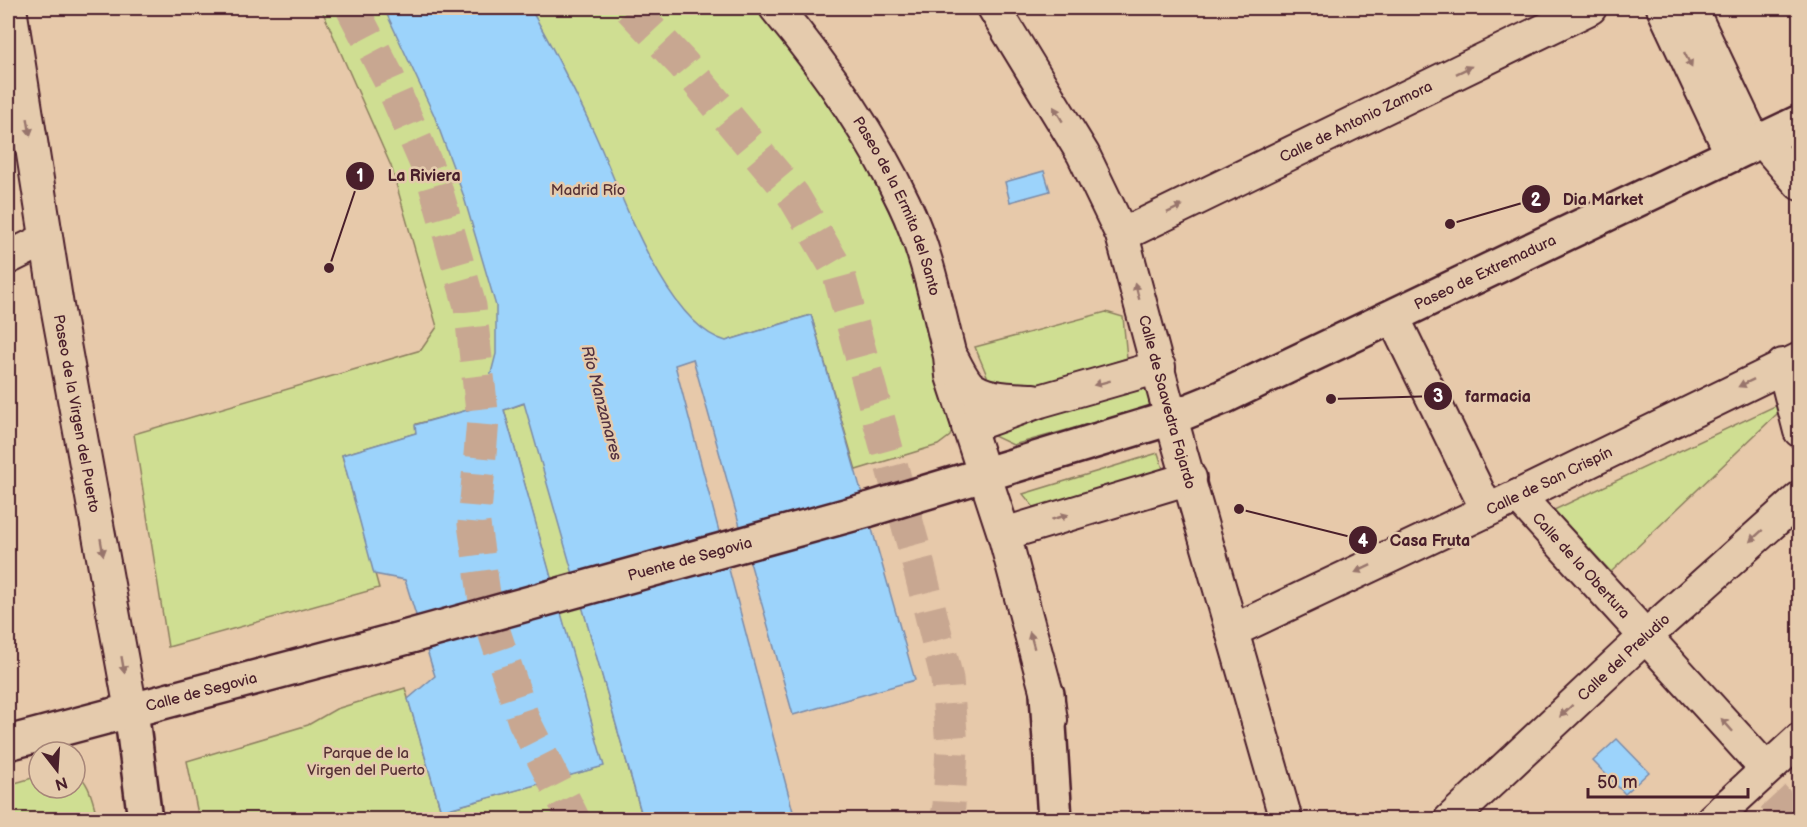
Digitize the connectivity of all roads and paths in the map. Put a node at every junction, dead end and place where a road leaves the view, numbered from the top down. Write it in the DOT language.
graph roads {
  1 [pos="776,8"];
  2 [pos="994,8"];
  3 [pos="1590,8"];
  4 [pos="1663,8"];
  5 [pos="1691,8"];
  6 [pos="10,19"];
  7 [pos="1800,122"];
  8 [pos="1750,146"];
  9 [pos="1800,184"];
  10 [pos="1122,235"];
  11 [pos="46,239"];
  12 [pos="8,258"];
  13 [pos="1393,317"];
  14 [pos="950,356"];
  15 [pos="1791,362"];
  16 [pos="1159,367"];
  17 [pos="1040,401"];
  18 [pos="1171,418"];
  19 [pos="968,427"];
  20 [pos="1800,431"];
  21 [pos="985,476"];
  22 [pos="1190,478"];
  23 [pos="1518,496"];
  24 [pos="1800,498"];
  25 [pos="1487,510"];
  26 [pos="1004,534"];
  27 [pos="1232,631"];
  28 [pos="1646,636"];
  29 [pos="393,641"];
  30 [pos="1047,694"];
  31 [pos="131,711"];
  32 [pos="1800,739"];
  33 [pos="8,743"];
  34 [pos="1766,769"];
  35 [pos="145,819"];
  36 [pos="1055,819"];
  37 [pos="1064,819"];
  38 [pos="1286,819"];
  39 [pos="1450,819"];
  40 [pos="1712,819"];
  1 -- 14 [label="street, Paseo de la Ermita del Santo"];
  10 -- 2 [label="street, Calle de Saavedra Fajardo, one-way"];
  10 -- 3 [label="street, Calle de Antonio Zamora, one-way"];
  4 -- 8 [label="street, one-way"];
  5 -- 8 [label="street"];
  6 -- 11 [label="street, Paseo de la Virgen del Puerto, one-way"];
  7 -- 8 [label="main road, Paseo de Extremadura"];
  8 -- 9 [label="street"];
  8 -- 13 [label="main road, Paseo de Extremadura"];
  16 -- 10 [label="street, Calle de Saavedra Fajardo, one-way"];
  11 -- 12 [label="street"];
  11 -- 31 [label="street, Paseo de la Virgen del Puerto, one-way"];
  13 -- 18 [label="main road, Paseo de Extremadura"];
  13 -- 25 [label="street"];
  14 -- 17 [label="street"];
  14 -- 19 [label="street, Paseo de la Ermita del Santo"];
  15 -- 20 [label="street"];
  15 -- 23 [label="street, Calle de San Crispín, one-way"];
  16 -- 17 [label="street, one-way"];
  16 -- 18 [label="street, Calle de Saavedra Fajardo"];
  17 -- 19 [label="street"];
  18 -- 21 [label="main road, Paseo de Extremadura"];
  18 -- 22 [label="street, Calle de Saavedra Fajardo"];
  19 -- 21 [label="street"];
  21 -- 26 [label="street"];
  21 -- 29 [label="main road, Puente de Segovia, bridge"];
  26 -- 22 [label="street, one-way"];
  22 -- 27 [label="street, Calle de Saavedra Fajardo"];
  23 -- 25 [label="street, Calle de San Crispín"];
  23 -- 28 [label="street, Calle de la Obertura"];
  24 -- 28 [label="street, Calle del Preludio, one-way"];
  25 -- 27 [label="street, Calle de San Crispín, one-way"];
  30 -- 26 [label="street, one-way"];
  27 -- 38 [label="street, Calle de Saavedra Fajardo"];
  34 -- 28 [label="street, Calle de la Obertura, one-way"];
  28 -- 39 [label="street, Calle del Preludio, one-way"];
  29 -- 31 [label="main road, Calle de Segovia"];
  30 -- 36 [label="main road"];
  30 -- 37 [label="street"];
  31 -- 33 [label="main road, Calle de Segovia"];
  31 -- 35 [label="main road, Paseo de la Virgen del Puerto"];
  32 -- 34 [label="street"];
  34 -- 40 [label="street"];
}
